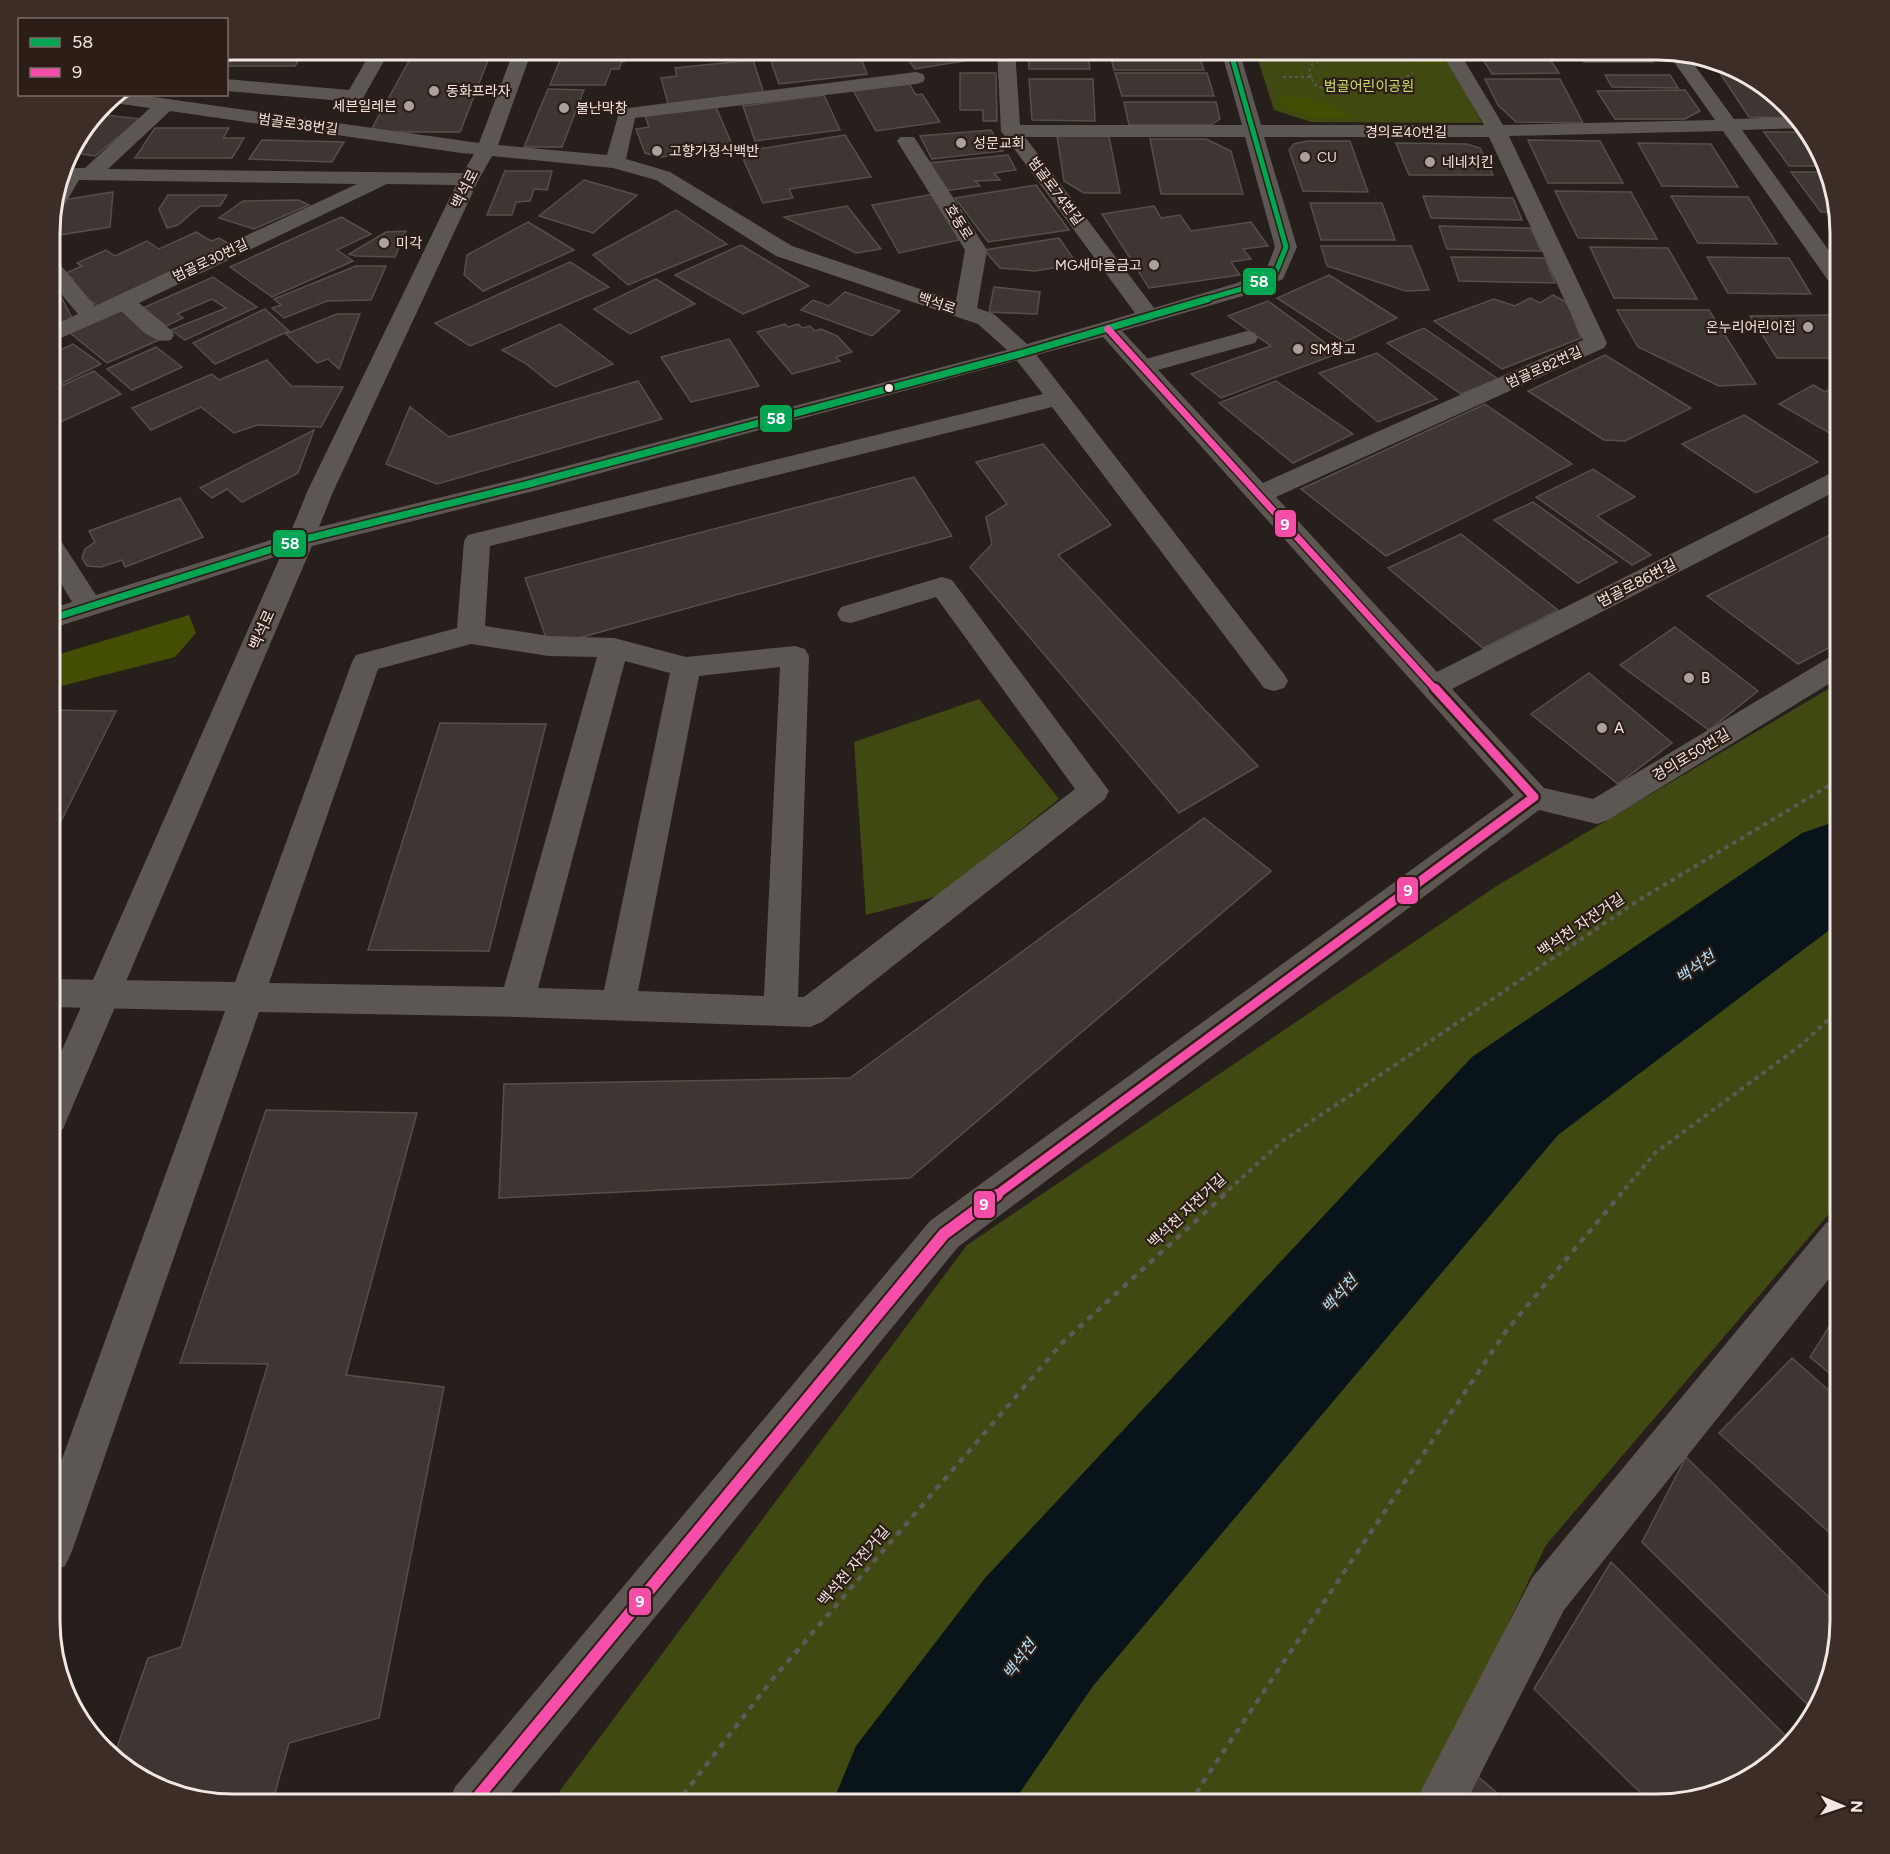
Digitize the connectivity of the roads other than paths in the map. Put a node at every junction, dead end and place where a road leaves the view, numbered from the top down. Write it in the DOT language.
graph roads {
  1 [pos="375,60"];
  2 [pos="519,60"];
  3 [pos="1007,60"];
  4 [pos="1233,60"];
  5 [pos="1455,60"];
  6 [pos="1683,62"];
  7 [pos="916,78"];
  8 [pos="228,84"];
  9 [pos="124,99"];
  10 [pos="165,105"];
  11 [pos="1790,123"];
  12 [pos="1728,124"];
  13 [pos="1011,131"];
  14 [pos="1496,131"];
  15 [pos="1254,132"];
  16 [pos="907,141"];
  17 [pos="486,150"];
  18 [pos="615,162"];
  19 [pos="74,174"];
  20 [pos="387,178"];
  21 [pos="469,179"];
  22 [pos="1830,267"];
  23 [pos="60,279"];
  24 [pos="123,301"];
  25 [pos="965,312"];
  26 [pos="91,316"];
  27 [pos="1149,317"];
  28 [pos="1108,329"];
  29 [pos="60,331"];
  30 [pos="164,335"];
  31 [pos="1247,338"];
  32 [pos="1023,353"];
  33 [pos="1143,368"];
  34 [pos="1058,398"];
  35 [pos="1830,484"];
  36 [pos="1258,495"];
  37 [pos="301,540"];
  38 [pos="60,560"];
  39 [pos="88,605"];
  40 [pos="851,614"];
  41 [pos="60,615"];
  42 [pos="471,634"];
  43 [pos="614,648"];
  44 [pos="686,667"];
  45 [pos="1830,670"];
  46 [pos="1274,681"];
  47 [pos="1433,686"];
  48 [pos="1534,797"];
  49 [pos="60,994"];
  50 [pos="102,996"];
  51 [pos="247,997"];
  52 [pos="517,1002"];
  53 [pos="618,1007"];
  54 [pos="780,1011"];
  55 [pos="60,1093"];
  56 [pos="1830,1248"];
  57 [pos="60,1523"];
  58 [pos="480,1794"];
  59 [pos="1445,1794"];
  1 -- 8 [label="street"];
  2 -- 17 [label="street, 백석로"];
  3 -- 13 [label="street"];
  4 -- 15 [label="street"];
  5 -- 14 [label="street, 범골로82번길"];
  6 -- 12 [label="street"];
  7 -- 18 [label="street"];
  9 -- 10 [label="street, 범골로38번길"];
  10 -- 17 [label="street, 범골로38번길"];
  10 -- 19 [label="street"];
  11 -- 12 [label="street, 경의로40번길"];
  12 -- 14 [label="street, 경의로40번길"];
  12 -- 22 [label="street"];
  13 -- 15 [label="street, 경의로40번길"];
  13 -- 27 [label="street, 범골로74번길"];
  14 -- 15 [label="street, 경의로40번길"];
  14 -- 36 [label="street, 범골로82번길"];
  15 -- 27 [label="street"];
  16 -- 25 [label="street, 호동로"];
  17 -- 18 [label="street, 백석로"];
  17 -- 21 [label="street, 백석로"];
  18 -- 25 [label="street, 백석로"];
  19 -- 20 [label="street, 범골로30번길"];
  20 -- 21 [label="street, 범골로30번길"];
  20 -- 24 [label="street, 범골로30번길"];
  21 -- 37 [label="street, 백석로"];
  23 -- 26 [label="street"];
  24 -- 26 [label="street, 범골로30번길"];
  24 -- 30 [label="street"];
  25 -- 32 [label="street, 백석로"];
  26 -- 29 [label="street, 범골로30번길"];
  27 -- 28 [label="street"];
  28 -- 32 [label="street"];
  28 -- 33 [label="street"];
  31 -- 33 [label="street"];
  32 -- 34 [label="street, 백석로"];
  32 -- 37 [label="street"];
  33 -- 36 [label="street"];
  34 -- 42 [label="street"];
  34 -- 46 [label="street, 백석로"];
  35 -- 47 [label="street, 범골로86번길"];
  36 -- 47 [label="street"];
  37 -- 39 [label="street"];
  37 -- 50 [label="street, 백석로"];
  38 -- 39 [label="street"];
  39 -- 41 [label="street"];
  40 -- 54 [label="street"];
  42 -- 43 [label="street"];
  42 -- 51 [label="street"];
  43 -- 44 [label="street"];
  43 -- 52 [label="street"];
  44 -- 53 [label="street"];
  44 -- 54 [label="street"];
  45 -- 48 [label="street, 경의로50번길"];
  47 -- 48 [label="street"];
  48 -- 58 [label="street"];
  49 -- 50 [label="street"];
  50 -- 51 [label="street"];
  50 -- 55 [label="street, 백석로"];
  51 -- 52 [label="street"];
  51 -- 57 [label="street"];
  52 -- 53 [label="street"];
  53 -- 54 [label="street"];
  56 -- 59 [label="street"];
}
